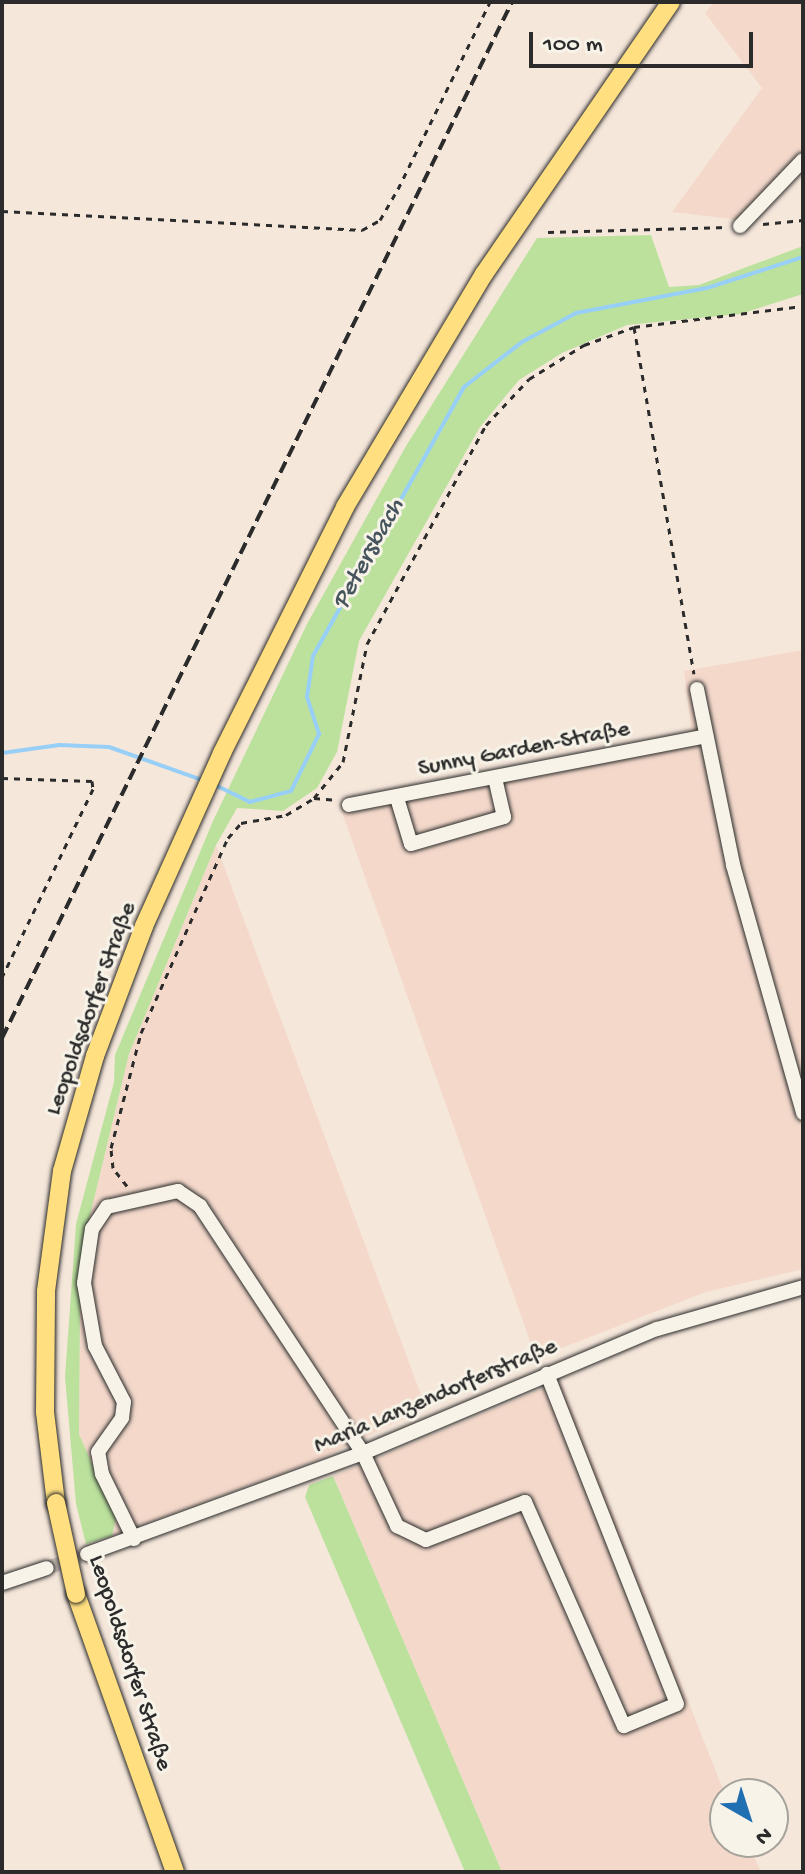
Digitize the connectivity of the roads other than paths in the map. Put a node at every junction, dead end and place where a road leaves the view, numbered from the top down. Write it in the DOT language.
graph roads {
  1 [pos="656,2"];
  2 [pos="671,2"];
  3 [pos="652,28"];
  4 [pos="803,160"];
  5 [pos="740,226"];
  6 [pos="697,689"];
  7 [pos="706,736"];
  8 [pos="495,778"];
  9 [pos="397,798"];
  10 [pos="349,805"];
  11 [pos="803,1113"];
  12 [pos="803,1287"];
  13 [pos="547,1374"];
  14 [pos="363,1453"];
  15 [pos="134,1539"];
  16 [pos="87,1554"];
  17 [pos="47,1568"];
  18 [pos="2,1583"];
  19 [pos="175,1872"];
  1 -- 3 [label="main road"];
  2 -- 3 [label="main road, Leopoldsdorfer Straße"];
  3 -- 19 [label="main road, Leopoldsdorfer Straße, bridge"];
  4 -- 5 [label="street"];
  6 -- 7 [label="street"];
  7 -- 8 [label="street, Sunny Garden-Straße"];
  7 -- 11 [label="street"];
  8 -- 9 [label="street, Sunny Garden-Straße"];
  8 -- 9 [label="street"];
  9 -- 10 [label="street, Sunny Garden-Straße"];
  12 -- 13 [label="street, Maria Lanzendorferstraße"];
  13 -- 14 [label="street, Maria Lanzendorferstraße"];
  13 -- 14 [label="street"];
  14 -- 15 [label="street, Maria Lanzendorferstraße"];
  14 -- 15 [label="street"];
  15 -- 16 [label="street, Maria Lanzendorferstraße"];
  17 -- 18 [label="street"];
}
